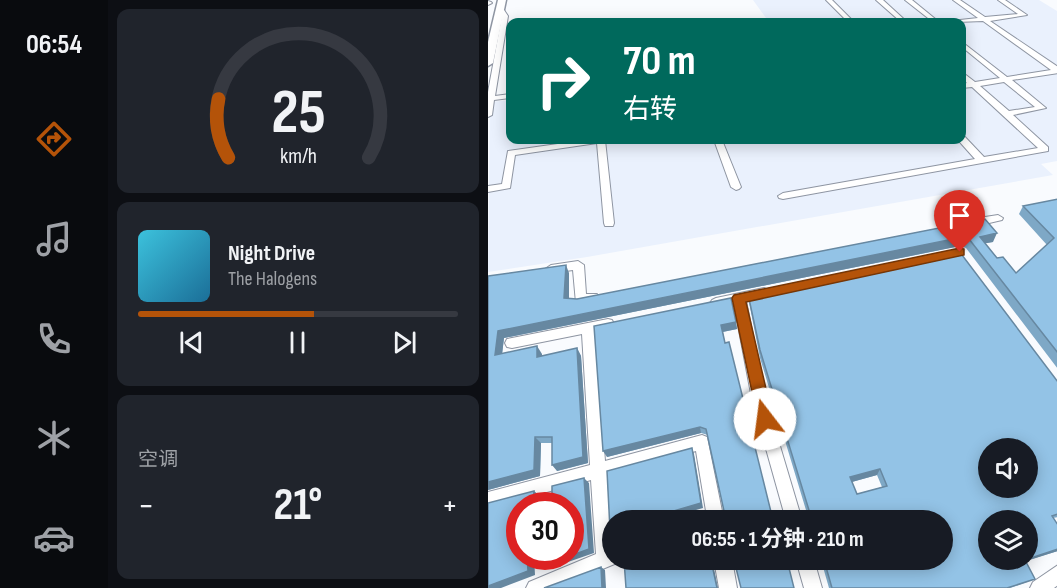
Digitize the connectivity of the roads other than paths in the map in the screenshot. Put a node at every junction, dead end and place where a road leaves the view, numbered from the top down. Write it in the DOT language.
graph roads {
  1 [pos="829,0"];
  2 [pos="879,0"];
  3 [pos="908,0"];
  4 [pos="956,0"];
  5 [pos="1001,0"];
  6 [pos="501,3"];
  7 [pos="847,18"];
  8 [pos="899,18"];
  9 [pos="931,18"];
  10 [pos="984,19"];
  11 [pos="966,21"];
  12 [pos="966,47"];
  13 [pos="506,49"];
  14 [pos="495,50"];
  15 [pos="488,63"];
  16 [pos="1058,71"];
  17 [pos="966,78"];
  18 [pos="1005,79"];
  19 [pos="973,84"];
  20 [pos="966,85"];
  21 [pos="506,97"];
  22 [pos="489,99"];
  23 [pos="1007,114"];
  24 [pos="488,115"];
  25 [pos="966,143"];
  26 [pos="573,144"];
  27 [pos="601,144"];
  28 [pos="720,144"];
  29 [pos="981,160"];
  30 [pos="736,187"];
  31 [pos="488,189"];
  32 [pos="783,196"];
  33 [pos="998,218"];
  34 [pos="609,223"];
  35 [pos="963,225"];
  36 [pos="533,272"];
  37 [pos="773,291"];
  38 [pos="603,295"];
  39 [pos="738,298"];
  40 [pos="704,305"];
  41 [pos="623,321"];
  42 [pos="588,328"];
  43 [pos="512,343"];
  44 [pos="599,470"];
  45 [pos="488,500"];
  46 [pos="604,510"];
  47 [pos="711,510"];
  48 [pos="791,510"];
  49 [pos="602,561"];
  50 [pos="725,570"];
  51 [pos="808,570"];
  52 [pos="1058,574"];
  53 [pos="535,588"];
  54 [pos="728,588"];
  55 [pos="813,588"];
  56 [pos="1039,588"];
  1 -- 7 [label="street"];
  2 -- 8 [label="street"];
  3 -- 9 [label="street"];
  4 -- 10 [label="street"];
  5 -- 10 [label="street"];
  6 -- 14 [label="main road"];
  10 -- 11 [label="street"];
  10 -- 16 [label="street"];
  12 -- 18 [label="street"];
  13 -- 14 [label="street"];
  14 -- 15 [label="main road"];
  14 -- 22 [label="street"];
  16 -- 18 [label="street"];
  17 -- 19 [label="street"];
  18 -- 19 [label="street"];
  18 -- 23 [label="street"];
  19 -- 20 [label="street"];
  19 -- 23 [label="street"];
  21 -- 22 [label="street"];
  22 -- 24 [label="street"];
  23 -- 29 [label="street"];
  25 -- 29 [label="street"];
  26 -- 31 [label="street"];
  27 -- 34 [label="street"];
  28 -- 30 [label="street"];
  29 -- 32 [label="street"];
  33 -- 35 [label="street"];
  36 -- 38 [label="street"];
  37 -- 39 [label="street"];
  39 -- 40 [label="street"];
  39 -- 48 [label="street"];
  41 -- 42 [label="street"];
  42 -- 43 [label="street"];
  42 -- 44 [label="street"];
  44 -- 45 [label="street"];
  44 -- 46 [label="street"];
  44 -- 47 [label="street"];
  49 -- 53 [label="street"];
  50 -- 54 [label="street"];
  51 -- 55 [label="street"];
  52 -- 56 [label="street"];
}
